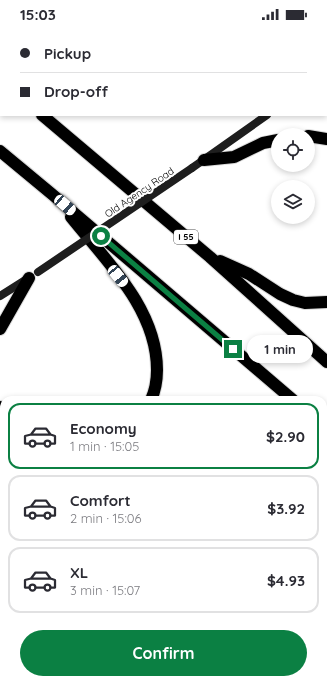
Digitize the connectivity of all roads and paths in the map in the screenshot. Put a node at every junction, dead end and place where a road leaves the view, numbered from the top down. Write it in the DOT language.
graph roads {
  1 [pos="43,116"];
  2 [pos="266,116"];
  3 [pos="315,137"];
  4 [pos="327,139"];
  5 [pos="271,141"];
  6 [pos="0,151"];
  7 [pos="204,160"];
  8 [pos="53,195"];
  9 [pos="210,257"];
  10 [pos="33,275"];
  11 [pos="0,296"];
  12 [pos="327,302"];
  13 [pos="0,329"];
  14 [pos="327,362"];
  15 [pos="153,396"];
  16 [pos="288,396"];
  1 -- 9 [label="highway, I 55"];
  2 -- 7 [label="main road, Old Agency Road"];
  3 -- 4 [label="highway"];
  5 -- 7 [label="highway"];
  6 -- 8 [label="highway"];
  7 -- 10 [label="main road, Old Agency Road, bridge"];
  8 -- 15 [label="highway"];
  8 -- 16 [label="highway"];
  9 -- 12 [label="highway"];
  9 -- 14 [label="highway, I 55"];
  10 -- 11 [label="main road, Old Agency Road"];
  10 -- 13 [label="highway"];
}
